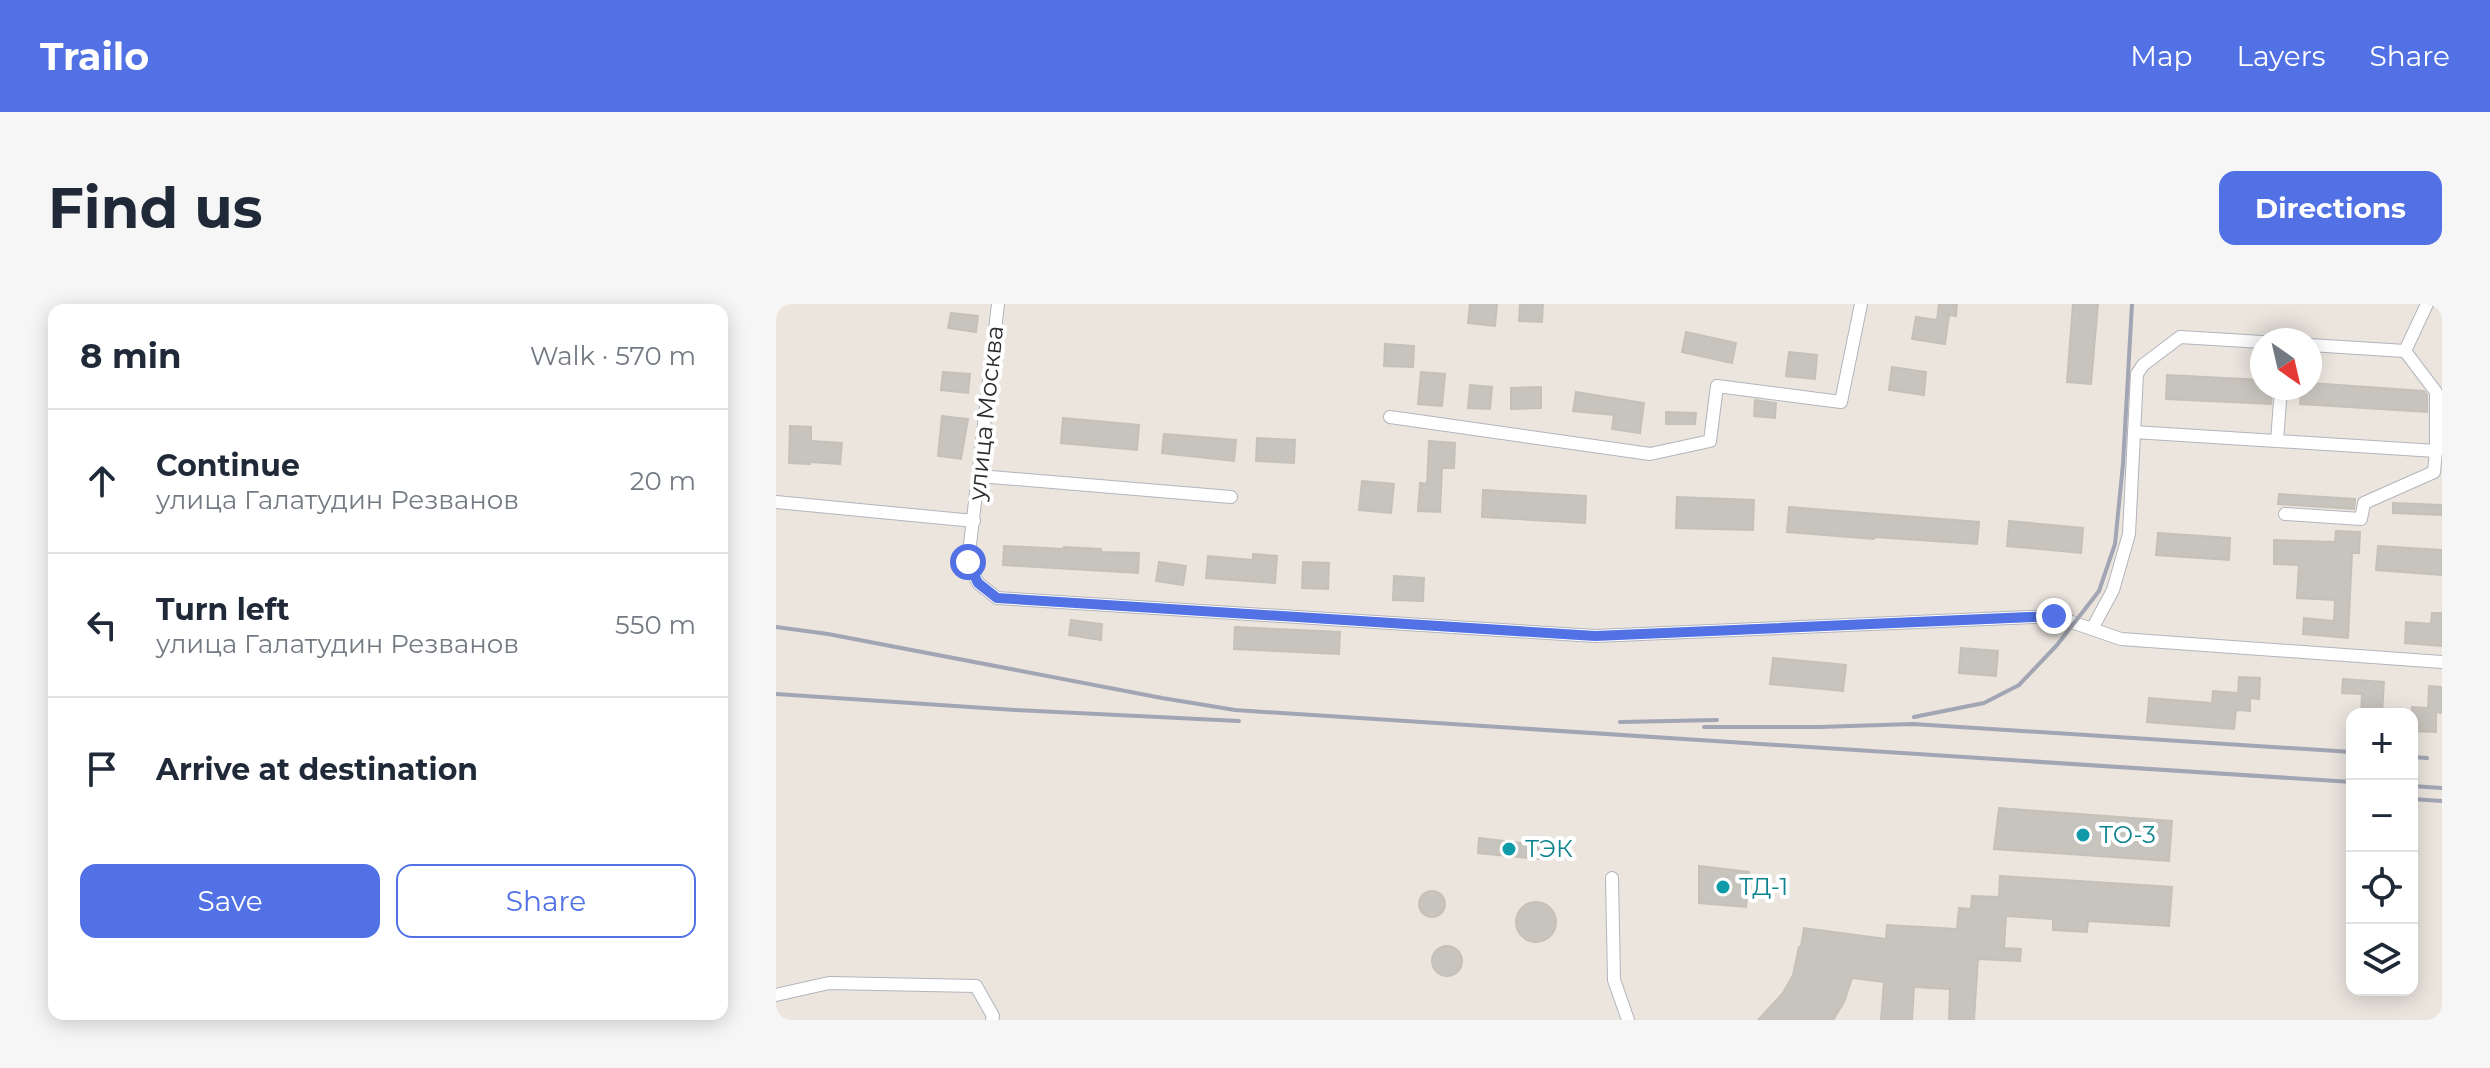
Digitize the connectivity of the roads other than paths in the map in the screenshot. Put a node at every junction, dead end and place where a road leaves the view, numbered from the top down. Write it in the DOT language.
graph roads {
  1 [pos="998,304"];
  2 [pos="1861,304"];
  3 [pos="2427,304"];
  4 [pos="2250,341"];
  5 [pos="2322,346"];
  6 [pos="2405,351"];
  7 [pos="2280,400"];
  8 [pos="1390,417"];
  9 [pos="2134,432"];
  10 [pos="2277,441"];
  11 [pos="2436,451"];
  12 [pos="2434,472"];
  13 [pos="979,476"];
  14 [pos="2442,484"];
  15 [pos="1231,497"];
  16 [pos="776,502"];
  17 [pos="2285,514"];
  18 [pos="974,521"];
  19 [pos="2092,629"];
  20 [pos="2442,662"];
  21 [pos="1612,878"];
  22 [pos="776,995"];
  23 [pos="992,1020"];
  24 [pos="1628,1020"];
  1 -- 13 [label="street, улица Москва"];
  2 -- 8 [label="street"];
  3 -- 6 [label="street"];
  4 -- 9 [label="street"];
  5 -- 6 [label="street"];
  6 -- 11 [label="street"];
  7 -- 10 [label="street"];
  9 -- 10 [label="street"];
  9 -- 19 [label="street"];
  10 -- 11 [label="street"];
  11 -- 12 [label="street"];
  12 -- 14 [label="street"];
  12 -- 17 [label="street"];
  13 -- 15 [label="street"];
  13 -- 18 [label="street, улица Москва"];
  16 -- 18 [label="street"];
  18 -- 19 [label="street, улица Москва"];
  19 -- 20 [label="street, улица Москва"];
  21 -- 24 [label="street"];
  22 -- 23 [label="street"];
}
